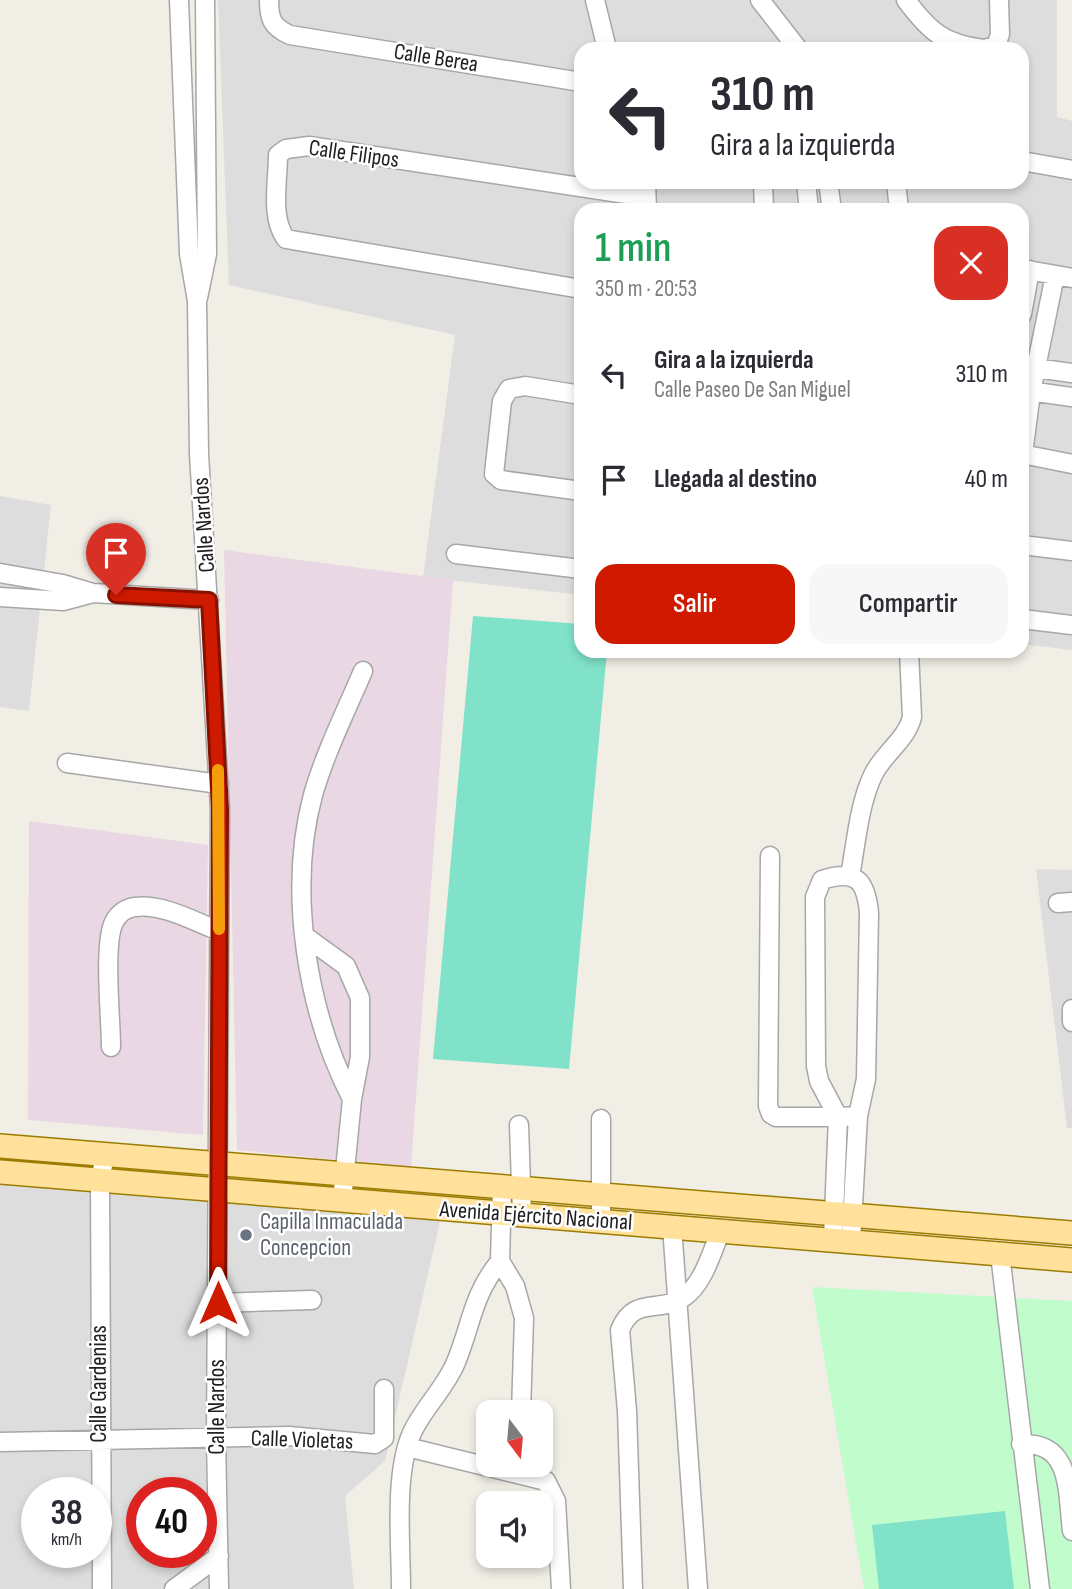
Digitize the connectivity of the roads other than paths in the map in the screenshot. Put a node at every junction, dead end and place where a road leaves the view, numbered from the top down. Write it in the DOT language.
graph roads {
  1 [pos="179,0"];
  2 [pos="205,0"];
  3 [pos="269,0"];
  4 [pos="595,0"];
  5 [pos="760,0"];
  6 [pos="906,0"];
  7 [pos="999,0"];
  8 [pos="605,42"];
  9 [pos="793,42"];
  10 [pos="957,42"];
  11 [pos="997,42"];
  12 [pos="574,81"];
  13 [pos="1029,162"];
  14 [pos="1072,170"];
  15 [pos="574,185"];
  16 [pos="600,189"];
  17 [pos="647,196"];
  18 [pos="1029,270"];
  19 [pos="1064,276"];
  20 [pos="574,288"];
  21 [pos="197,301"];
  22 [pos="1029,367"];
  23 [pos="1072,373"];
  24 [pos="1029,391"];
  25 [pos="574,394"];
  26 [pos="1072,397"];
  27 [pos="1029,455"];
  28 [pos="1072,464"];
  29 [pos="574,490"];
  30 [pos="1029,546"];
  31 [pos="1072,551"];
  32 [pos="456,554"];
  33 [pos="574,568"];
  34 [pos="0,573"];
  35 [pos="93,593"];
  36 [pos="0,597"];
  37 [pos="209,600"];
  38 [pos="1029,620"];
  39 [pos="1072,625"];
  40 [pos="909,658"];
  41 [pos="363,671"];
  42 [pos="67,763"];
  43 [pos="219,783"];
  44 [pos="769,856"];
  45 [pos="850,876"];
  46 [pos="219,931"];
  47 [pos="306,937"];
  48 [pos="1072,1009"];
  49 [pos="1072,1022"];
  50 [pos="111,1048"];
  51 [pos="352,1099"];
  52 [pos="858,1116"];
  53 [pos="838,1117"];
  54 [pos="601,1119"];
  55 [pos="519,1125"];
  56 [pos="0,1146"];
  57 [pos="105,1156"];
  58 [pos="218,1165"];
  59 [pos="0,1172"];
  60 [pos="344,1175"];
  61 [pos="100,1180"];
  62 [pos="512,1189"];
  63 [pos="218,1191"];
  64 [pos="600,1196"];
  65 [pos="341,1201"];
  66 [pos="512,1214"];
  67 [pos="843,1216"];
  68 [pos="601,1221"];
  69 [pos="672,1226"];
  70 [pos="721,1230"];
  71 [pos="1072,1233"];
  72 [pos="842,1240"];
  73 [pos="1000,1254"];
  74 [pos="1072,1260"];
  75 [pos="500,1261"];
  76 [pos="312,1300"];
  77 [pos="675,1301"];
  78 [pos="218,1303"];
  79 [pos="384,1389"];
  80 [pos="521,1400"];
  81 [pos="216,1439"];
  82 [pos="0,1442"];
  83 [pos="99,1442"];
  84 [pos="1021,1444"];
  85 [pos="407,1447"];
  86 [pos="476,1461"];
  87 [pos="537,1477"];
  88 [pos="1072,1531"];
  89 [pos="219,1556"];
  90 [pos="102,1589"];
  91 [pos="174,1589"];
  92 [pos="219,1589"];
  93 [pos="401,1589"];
  94 [pos="561,1589"];
  95 [pos="633,1589"];
  96 [pos="698,1589"];
  97 [pos="1041,1589"];
  1 -- 21 [label="street, Calle Nardos"];
  2 -- 21 [label="street, Calle Nardos"];
  3 -- 12 [label="street, Calle Berea"];
  4 -- 8 [label="street"];
  5 -- 9 [label="street"];
  6 -- 10 [label="street"];
  7 -- 11 [label="street"];
  13 -- 14 [label="street"];
  15 -- 20 [label="street, Calle Filipos"];
  16 -- 17 [label="street, Calle Filipos"];
  18 -- 19 [label="street"];
  19 -- 22 [label="street"];
  21 -- 37 [label="street, Calle Nardos"];
  22 -- 23 [label="street"];
  24 -- 26 [label="street"];
  25 -- 29 [label="street"];
  27 -- 28 [label="street"];
  30 -- 31 [label="street"];
  32 -- 33 [label="street"];
  34 -- 35 [label="street"];
  35 -- 36 [label="street"];
  35 -- 37 [label="street"];
  37 -- 43 [label="street, Calle Nardos"];
  38 -- 39 [label="street"];
  40 -- 45 [label="street"];
  41 -- 47 [label="street"];
  42 -- 43 [label="street"];
  43 -- 46 [label="street, Calle Nardos"];
  44 -- 53 [label="street"];
  45 -- 52 [label="street"];
  45 -- 53 [label="street"];
  46 -- 50 [label="street"];
  46 -- 58 [label="street, Calle Nardos"];
  47 -- 51 [label="street"];
  47 -- 51 [label="street"];
  48 -- 49 [label="street"];
  51 -- 60 [label="street"];
  52 -- 53 [label="street"];
  52 -- 67 [label="street"];
  53 -- 67 [label="street"];
  54 -- 64 [label="street"];
  55 -- 62 [label="street"];
  56 -- 57 [label="main road, Avenida Ejército Nacional"];
  57 -- 58 [label="main road, Avenida Ejército Nacional"];
  57 -- 61 [label="street, Calle Gardenias"];
  58 -- 60 [label="main road, Avenida Ejército Nacional"];
  58 -- 63 [label="street, Calle Nardos"];
  59 -- 61 [label="main road, Avenida Ejército Nacional"];
  60 -- 62 [label="main road, Avenida Ejército Nacional"];
  60 -- 65 [label="street"];
  61 -- 63 [label="main road, Avenida Ejército Nacional"];
  61 -- 83 [label="street, Calle Gardenias"];
  62 -- 64 [label="main road, Avenida Ejército Nacional"];
  62 -- 66 [label="street"];
  63 -- 65 [label="main road, Avenida Ejército Nacional"];
  63 -- 78 [label="street, Calle Nardos"];
  64 -- 67 [label="main road, Avenida Ejército Nacional"];
  64 -- 68 [label="street"];
  65 -- 66 [label="main road, Avenida Ejército Nacional"];
  66 -- 68 [label="main road, Avenida Ejército Nacional"];
  66 -- 75 [label="street"];
  67 -- 71 [label="main road, Avenida Ejército Nacional"];
  67 -- 72 [label="street"];
  68 -- 69 [label="main road, Avenida Ejército Nacional"];
  69 -- 70 [label="main road, Avenida Ejército Nacional"];
  69 -- 77 [label="street"];
  70 -- 72 [label="main road, Avenida Ejército Nacional"];
  70 -- 77 [label="street"];
  72 -- 73 [label="main road, Avenida Ejército Nacional"];
  73 -- 74 [label="main road, Avenida Ejército Nacional"];
  73 -- 84 [label="street"];
  75 -- 80 [label="street"];
  75 -- 85 [label="street"];
  76 -- 78 [label="street"];
  77 -- 95 [label="street"];
  77 -- 96 [label="street"];
  78 -- 81 [label="street, Calle Nardos"];
  79 -- 81 [label="street, Calle Violetas"];
  81 -- 83 [label="street, Calle Violetas"];
  81 -- 89 [label="street, Calle Nardos"];
  82 -- 83 [label="street, Calle Violetas"];
  83 -- 90 [label="street, Calle Gardenias"];
  84 -- 88 [label="street"];
  84 -- 97 [label="street"];
  85 -- 86 [label="street"];
  85 -- 93 [label="street"];
  87 -- 94 [label="street"];
  89 -- 91 [label="street"];
  89 -- 92 [label="street, Calle Nardos"];
}
